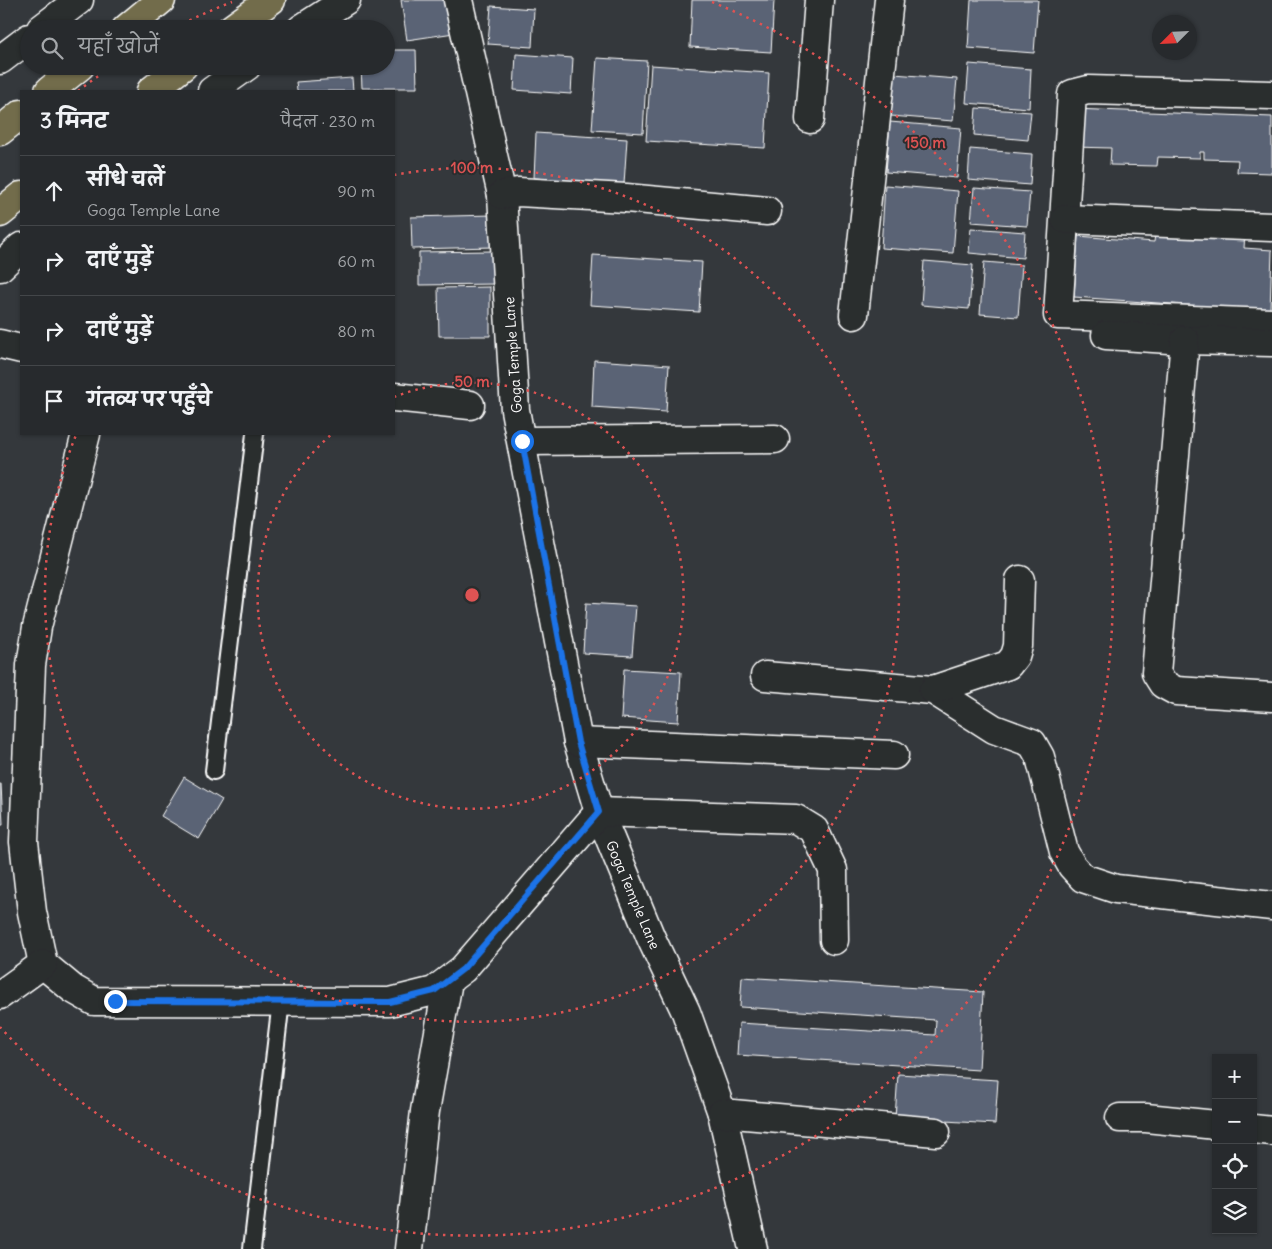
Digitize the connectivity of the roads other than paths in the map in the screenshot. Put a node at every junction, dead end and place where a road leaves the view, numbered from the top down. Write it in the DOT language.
graph roads {
  1 [pos="79,0"];
  2 [pos="161,0"];
  3 [pos="271,0"];
  4 [pos="346,0"];
  5 [pos="458,0"];
  6 [pos="819,0"];
  7 [pos="889,0"];
  8 [pos="53,20"];
  9 [pos="137,20"];
  10 [pos="244,20"];
  11 [pos="315,20"];
  12 [pos="20,45"];
  13 [pos="0,60"];
  14 [pos="69,75"];
  15 [pos="171,75"];
  16 [pos="234,75"];
  17 [pos="50,90"];
  18 [pos="152,90"];
  19 [pos="213,90"];
  20 [pos="1272,96"];
  21 [pos="20,115"];
  22 [pos="810,119"];
  23 [pos="0,131"];
  24 [pos="502,195"];
  25 [pos="20,197"];
  26 [pos="767,211"];
  27 [pos="0,213"];
  28 [pos="1066,219"];
  29 [pos="1272,227"];
  30 [pos="20,249"];
  31 [pos="0,267"];
  32 [pos="854,315"];
  33 [pos="1272,323"];
  34 [pos="1091,334"];
  35 [pos="1185,340"];
  36 [pos="1272,342"];
  37 [pos="0,344"];
  38 [pos="20,349"];
  39 [pos="395,396"];
  40 [pos="470,405"];
  41 [pos="86,435"];
  42 [pos="255,435"];
  43 [pos="775,439"];
  44 [pos="522,441"];
  45 [pos="1020,580"];
  46 [pos="764,676"];
  47 [pos="933,690"];
  48 [pos="1272,697"];
  49 [pos="578,742"];
  50 [pos="894,756"];
  51 [pos="214,771"];
  52 [pos="599,812"];
  53 [pos="1272,906"];
  54 [pos="834,940"];
  55 [pos="43,964"];
  56 [pos="448,981"];
  57 [pos="0,995"];
  58 [pos="281,1001"];
  59 [pos="722,1113"];
  60 [pos="1120,1118"];
  61 [pos="1212,1125"];
  62 [pos="1257,1129"];
  63 [pos="1272,1131"];
  64 [pos="936,1132"];
  65 [pos="252,1249"];
  66 [pos="409,1249"];
  67 [pos="753,1249"];
  1 -- 8 [label="street"];
  2 -- 9 [label="highway"];
  3 -- 10 [label="highway"];
  4 -- 11 [label="street"];
  5 -- 24 [label="street, Goga Temple Lane"];
  6 -- 22 [label="street"];
  7 -- 32 [label="street"];
  12 -- 13 [label="street"];
  14 -- 17 [label="highway"];
  15 -- 18 [label="highway"];
  16 -- 19 [label="street"];
  20 -- 28 [label="street"];
  21 -- 23 [label="highway"];
  24 -- 26 [label="street"];
  24 -- 44 [label="street, Goga Temple Lane"];
  25 -- 27 [label="highway"];
  28 -- 29 [label="street"];
  28 -- 33 [label="street"];
  30 -- 31 [label="street"];
  34 -- 35 [label="street"];
  35 -- 36 [label="street"];
  35 -- 48 [label="street"];
  37 -- 38 [label="street"];
  39 -- 40 [label="street"];
  41 -- 55 [label="street"];
  42 -- 51 [label="lane"];
  43 -- 44 [label="street"];
  44 -- 49 [label="street, Goga Temple Lane"];
  45 -- 47 [label="street"];
  46 -- 47 [label="street"];
  47 -- 53 [label="street"];
  49 -- 50 [label="street"];
  49 -- 52 [label="street, Goga Temple Lane"];
  52 -- 54 [label="street"];
  52 -- 56 [label="street"];
  52 -- 59 [label="street, Goga Temple Lane"];
  55 -- 57 [label="street"];
  55 -- 58 [label="street"];
  56 -- 58 [label="street"];
  56 -- 66 [label="street"];
  58 -- 65 [label="lane"];
  59 -- 64 [label="street"];
  59 -- 67 [label="street, Goga Temple Lane"];
  60 -- 61 [label="street"];
  62 -- 63 [label="street"];
}
